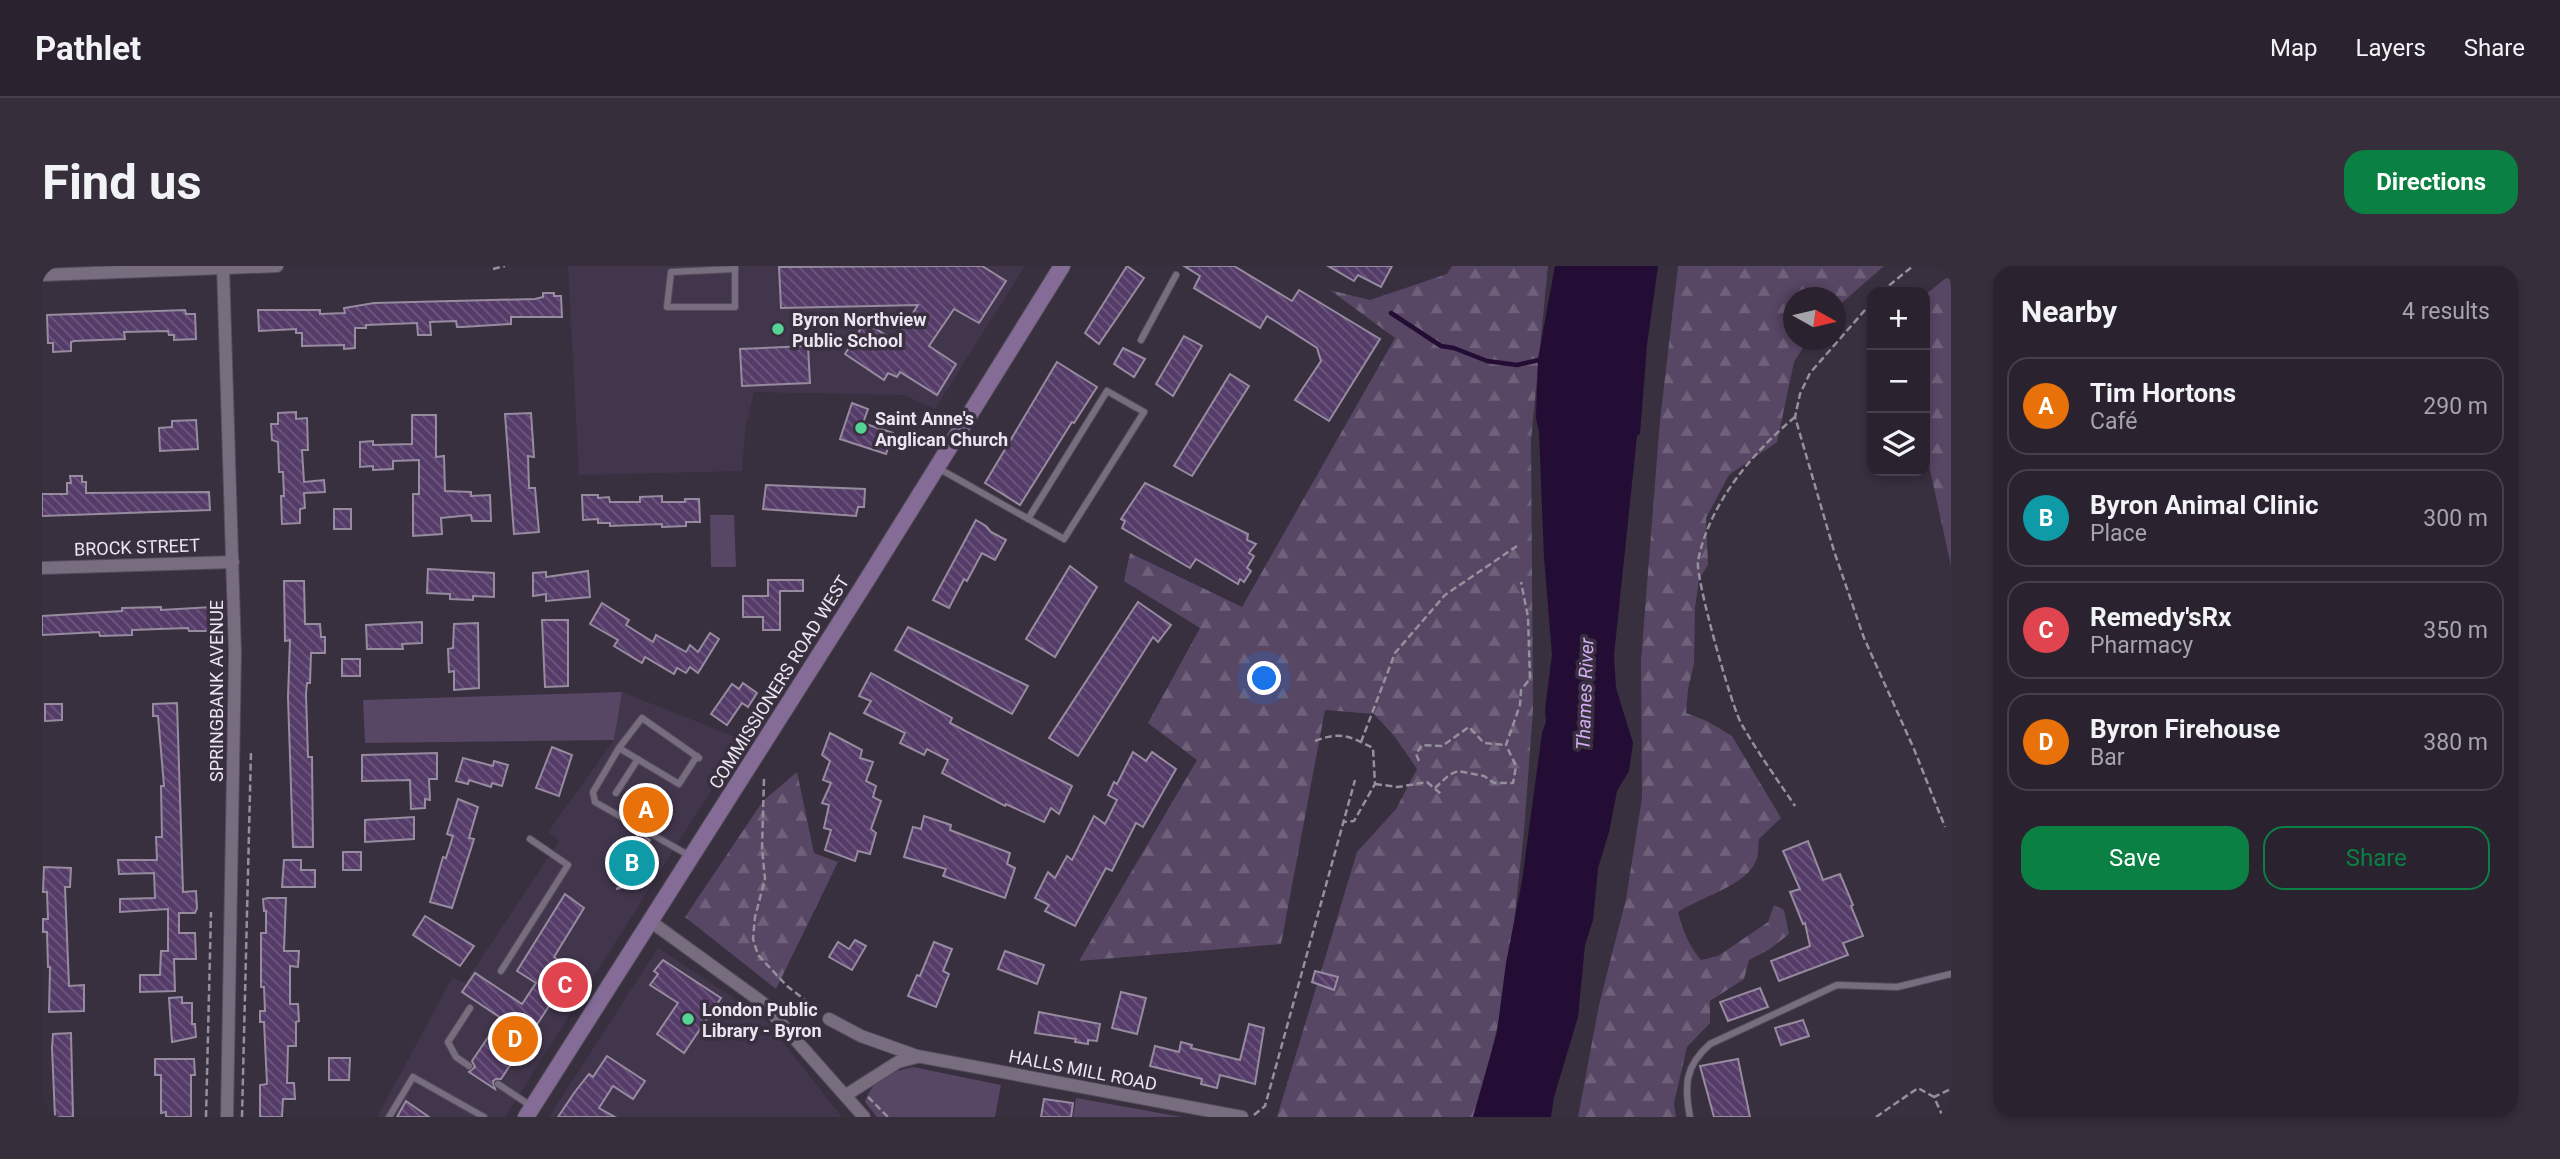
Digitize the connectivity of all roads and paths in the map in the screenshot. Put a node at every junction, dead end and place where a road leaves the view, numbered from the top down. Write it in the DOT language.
graph roads {
  1 [pos="277,266"];
  2 [pos="505,266"];
  3 [pos="1062,266"];
  4 [pos="1913,266"];
  5 [pos="223,267"];
  6 [pos="735,268"];
  7 [pos="493,269"];
  8 [pos="42,275"];
  9 [pos="1177,275"];
  10 [pos="1887,287"];
  11 [pos="1867,308"];
  12 [pos="1141,341"];
  13 [pos="1795,417"];
  14 [pos="936,467"];
  15 [pos="1028,519"];
  16 [pos="1517,547"];
  17 [pos="233,562"];
  18 [pos="42,568"];
  19 [pos="1521,582"];
  20 [pos="1315,741"];
  21 [pos="1361,742"];
  22 [pos="1506,745"];
  23 [pos="619,748"];
  24 [pos="251,751"];
  25 [pos="638,759"];
  26 [pos="1419,761"];
  27 [pos="764,779"];
  28 [pos="1355,780"];
  29 [pos="1374,784"];
  30 [pos="1435,788"];
  31 [pos="616,793"];
  32 [pos="1441,794"];
  33 [pos="1795,806"];
  34 [pos="1344,822"];
  35 [pos="1945,827"];
  36 [pos="530,839"];
  37 [pos="691,858"];
  38 [pos="651,866"];
  39 [pos="616,889"];
  40 [pos="211,912"];
  41 [pos="650,922"];
  42 [pos="501,971"];
  43 [pos="1951,974"];
  44 [pos="470,1008"];
  45 [pos="829,1019"];
  46 [pos="917,1056"];
  47 [pos="469,1066"];
  48 [pos="498,1084"];
  49 [pos="1951,1089"];
  50 [pos="852,1091"];
  51 [pos="1934,1097"];
  52 [pos="529,1112"];
  53 [pos="205,1117"];
  54 [pos="227,1117"];
  55 [pos="242,1117"];
  56 [pos="389,1117"];
  57 [pos="484,1117"];
  58 [pos="864,1117"];
  59 [pos="888,1117"];
  60 [pos="1232,1117"];
  61 [pos="1242,1117"];
  62 [pos="1251,1117"];
  63 [pos="1690,1117"];
  64 [pos="1876,1117"];
  65 [pos="1944,1117"];
  1 -- 5 [label="street"];
  2 -- 7 [label="path"];
  3 -- 14 [label="main road, COMMISSIONERS ROAD WEST"];
  4 -- 10 [label="path"];
  5 -- 8 [label="street"];
  5 -- 17 [label="street, SPRINGBANK AVENUE"];
  6 -- 6 [label="lane"];
  9 -- 12 [label="lane"];
  11 -- 13 [label="path"];
  13 -- 33 [label="path"];
  13 -- 35 [label="path"];
  14 -- 15 [label="lane"];
  14 -- 37 [label="main road, COMMISSIONERS ROAD WEST"];
  15 -- 15 [label="lane"];
  16 -- 21 [label="path"];
  17 -- 18 [label="street, BROCK STREET"];
  17 -- 54 [label="street, SPRINGBANK AVENUE"];
  19 -- 22 [label="path"];
  20 -- 21 [label="path"];
  21 -- 29 [label="path"];
  22 -- 26 [label="path"];
  22 -- 30 [label="path"];
  23 -- 25 [label="lane"];
  23 -- 25 [label="lane"];
  23 -- 37 [label="lane"];
  24 -- 55 [label="path"];
  25 -- 31 [label="lane"];
  27 -- 45 [label="path"];
  28 -- 34 [label="path"];
  29 -- 30 [label="path"];
  29 -- 34 [label="path"];
  30 -- 32 [label="path"];
  34 -- 62 [label="path"];
  36 -- 42 [label="lane"];
  37 -- 41 [label="main road, COMMISSIONERS ROAD WEST"];
  38 -- 39 [label="path"];
  40 -- 53 [label="path"];
  41 -- 50 [label="street"];
  41 -- 52 [label="main road, COMMISSIONERS ROAD WEST"];
  43 -- 63 [label="lane"];
  44 -- 47 [label="lane"];
  45 -- 46 [label="street, HALLS MILL ROAD"];
  46 -- 50 [label="street"];
  46 -- 60 [label="street, HALLS MILL ROAD"];
  48 -- 52 [label="lane"];
  49 -- 51 [label="path"];
  50 -- 58 [label="street"];
  50 -- 59 [label="path"];
  51 -- 64 [label="path"];
  51 -- 65 [label="path"];
  56 -- 57 [label="lane"];
  60 -- 61 [label="street, HALLS MILL ROAD"];
}
